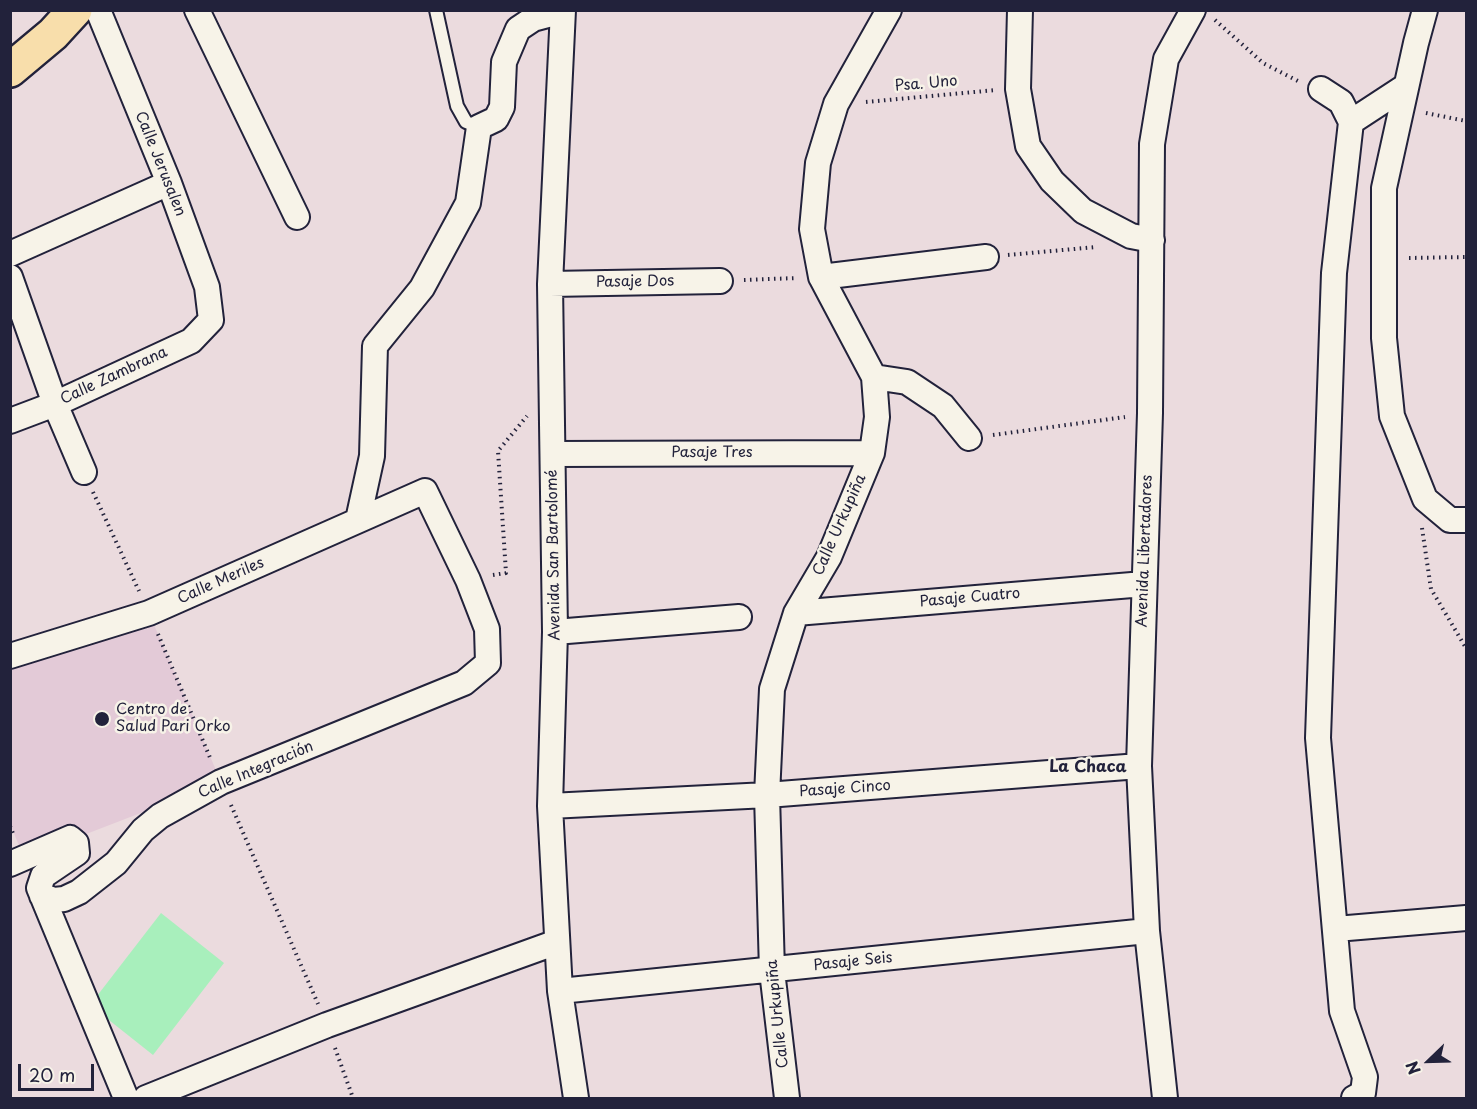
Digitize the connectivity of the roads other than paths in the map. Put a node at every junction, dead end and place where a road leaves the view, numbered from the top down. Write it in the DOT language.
graph roads {
  1 [pos="75,10"];
  2 [pos="98,10"];
  3 [pos="197,10"];
  4 [pos="436,10"];
  5 [pos="889,10"];
  6 [pos="1020,10"];
  7 [pos="1425,10"];
  8 [pos="563,11"];
  9 [pos="1203,14"];
  10 [pos="10,70"];
  11 [pos="1321,90"];
  12 [pos="1404,97"];
  13 [pos="1351,122"];
  14 [pos="479,127"];
  15 [pos="169,183"];
  16 [pos="297,217"];
  17 [pos="1142,238"];
  18 [pos="10,254"];
  19 [pos="986,257"];
  20 [pos="10,277"];
  21 [pos="821,277"];
  22 [pos="720,281"];
  23 [pos="550,284"];
  24 [pos="211,320"];
  25 [pos="874,377"];
  26 [pos="56,404"];
  27 [pos="10,421"];
  28 [pos="969,438"];
  29 [pos="872,453"];
  30 [pos="553,454"];
  31 [pos="84,472"];
  32 [pos="358,520"];
  33 [pos="1467,520"];
  34 [pos="1144,584"];
  35 [pos="796,613"];
  36 [pos="739,617"];
  37 [pos="555,632"];
  38 [pos="10,656"];
  39 [pos="488,663"];
  40 [pos="1139,766"];
  41 [pos="767,795"];
  42 [pos="550,806"];
  43 [pos="17,861"];
  44 [pos="42,896"];
  45 [pos="1467,918"];
  46 [pos="1336,929"];
  47 [pos="1147,931"];
  48 [pos="557,942"];
  49 [pos="772,971"];
  50 [pos="560,991"];
  51 [pos="126,1098"];
  52 [pos="146,1098"];
  53 [pos="576,1098"];
  54 [pos="787,1098"];
  55 [pos="1159,1098"];
  56 [pos="1354,1098"];
  1 -- 10 [label="main road"];
  2 -- 15 [label="street, Calle Jerusalen"];
  3 -- 16 [label="street"];
  4 -- 14 [label="lane"];
  5 -- 21 [label="street, Calle Urkupiña"];
  6 -- 17 [label="street"];
  7 -- 12 [label="street"];
  8 -- 14 [label="street"];
  8 -- 23 [label="street, Avenida San Bartolomé"];
  9 -- 17 [label="street, Avenida Libertadores"];
  11 -- 13 [label="street"];
  12 -- 13 [label="street"];
  12 -- 33 [label="street"];
  13 -- 46 [label="street"];
  14 -- 32 [label="street"];
  15 -- 18 [label="street"];
  15 -- 24 [label="street, Calle Jerusalen"];
  17 -- 34 [label="street, Avenida Libertadores"];
  19 -- 21 [label="street"];
  20 -- 26 [label="street"];
  21 -- 25 [label="street, Calle Urkupiña"];
  22 -- 23 [label="street, Pasaje Dos"];
  23 -- 30 [label="street, Avenida San Bartolomé"];
  24 -- 26 [label="street, Calle Zambrana"];
  25 -- 28 [label="street"];
  25 -- 29 [label="street, Calle Urkupiña"];
  26 -- 27 [label="street, Calle Zambrana"];
  26 -- 31 [label="street"];
  29 -- 30 [label="street, Pasaje Tres"];
  29 -- 35 [label="street, Calle Urkupiña"];
  30 -- 37 [label="street, Avenida San Bartolomé"];
  32 -- 38 [label="street, Calle Meriles"];
  32 -- 39 [label="street, Calle Meriles"];
  34 -- 35 [label="street, Pasaje Cuatro"];
  34 -- 40 [label="street, Avenida Libertadores"];
  35 -- 41 [label="street, Calle Urkupiña"];
  36 -- 37 [label="street"];
  37 -- 42 [label="street, Avenida San Bartolomé"];
  39 -- 44 [label="street, Calle Integración"];
  40 -- 41 [label="street, Pasaje Cinco"];
  40 -- 47 [label="street, Avenida Libertadores"];
  41 -- 42 [label="street, Pasaje Cinco"];
  41 -- 49 [label="street, Calle Urkupiña"];
  42 -- 48 [label="street, Avenida San Bartolomé"];
  43 -- 44 [label="street"];
  44 -- 51 [label="street"];
  45 -- 46 [label="street"];
  46 -- 56 [label="street"];
  47 -- 49 [label="street, Pasaje Seis"];
  47 -- 55 [label="street, Avenida Libertadores"];
  48 -- 50 [label="street, Avenida San Bartolomé"];
  48 -- 52 [label="street"];
  49 -- 50 [label="street, Pasaje Seis"];
  49 -- 54 [label="street, Calle Urkupiña"];
  50 -- 53 [label="street, Avenida San Bartolomé"];
}
